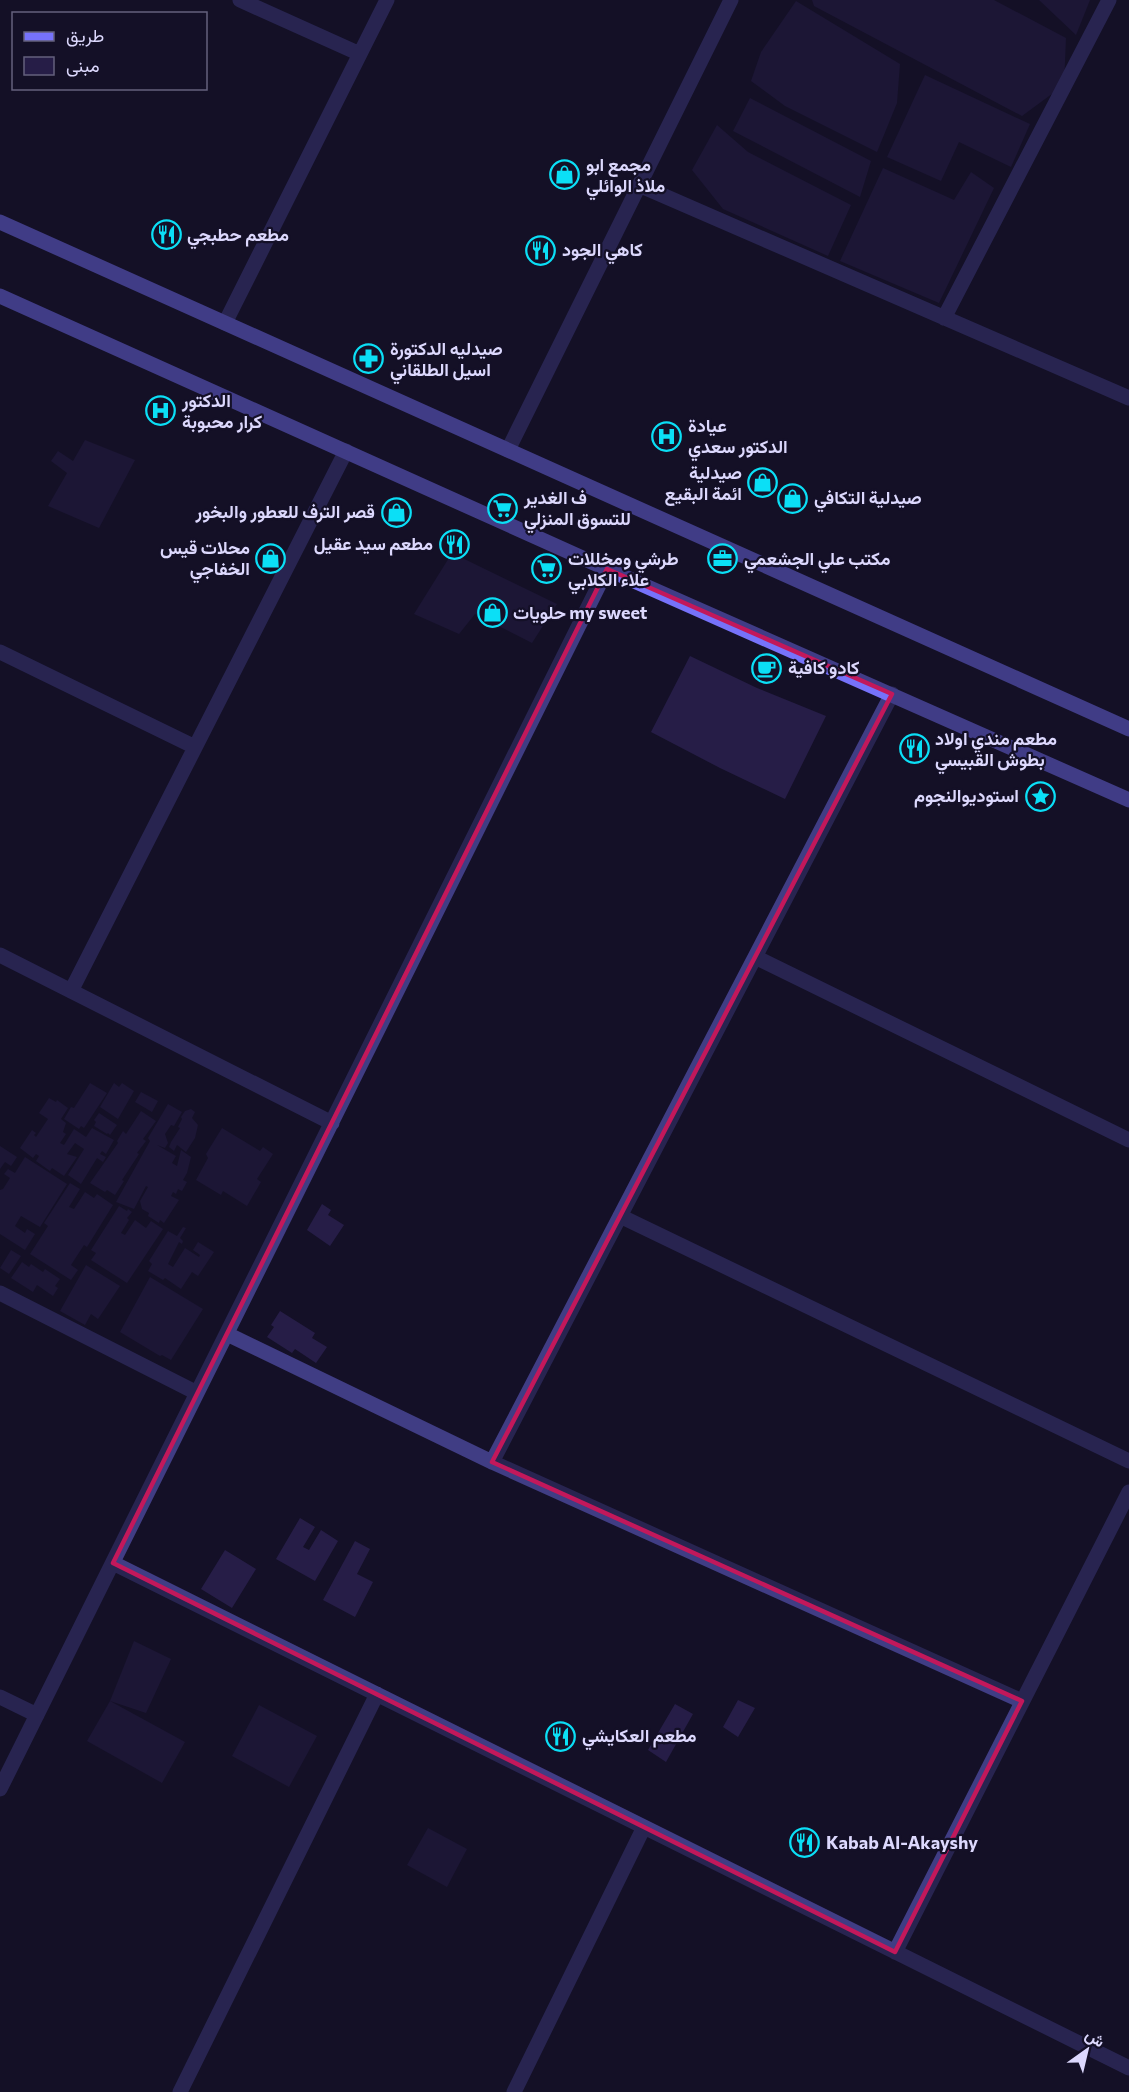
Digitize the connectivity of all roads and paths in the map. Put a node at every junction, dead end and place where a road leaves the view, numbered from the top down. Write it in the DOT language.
graph roads {
  1 [pos="240,0"];
  2 [pos="387,0"];
  3 [pos="731,0"];
  4 [pos="1108,0"];
  5 [pos="360,54"];
  6 [pos="639,185"];
  7 [pos="0,222"];
  8 [pos="0,296"];
  9 [pos="944,318"];
  10 [pos="225,323"];
  11 [pos="1129,398"];
  12 [pos="508,450"];
  13 [pos="346,451"];
  14 [pos="607,569"];
  15 [pos="0,652"];
  16 [pos="892,694"];
  17 [pos="1129,729"];
  18 [pos="195,747"];
  19 [pos="1129,800"];
  20 [pos="0,955"];
  21 [pos="755,957"];
  22 [pos="71,991"];
  23 [pos="332,1123"];
  24 [pos="1129,1140"];
  25 [pos="620,1216"];
  26 [pos="0,1293"];
  27 [pos="226,1334"];
  28 [pos="197,1393"];
  29 [pos="1129,1461"];
  30 [pos="492,1462"];
  31 [pos="1129,1492"];
  32 [pos="113,1563"];
  33 [pos="377,1694"];
  34 [pos="0,1697"];
  35 [pos="1022,1701"];
  36 [pos="37,1715"];
  37 [pos="0,1789"];
  38 [pos="644,1827"];
  39 [pos="895,1952"];
  40 [pos="1129,2068"];
  41 [pos="180,2092"];
  42 [pos="514,2092"];
  1 -- 5 [label="street"];
  2 -- 5 [label="street"];
  3 -- 6 [label="street"];
  4 -- 9 [label="street"];
  5 -- 10 [label="street"];
  6 -- 9 [label="street"];
  6 -- 12 [label="street"];
  7 -- 10 [label="street"];
  8 -- 13 [label="street"];
  9 -- 11 [label="street"];
  10 -- 12 [label="street"];
  12 -- 17 [label="street"];
  13 -- 14 [label="street"];
  13 -- 18 [label="street"];
  14 -- 16 [label="street"];
  14 -- 23 [label="street"];
  15 -- 18 [label="street"];
  16 -- 19 [label="street"];
  16 -- 21 [label="street"];
  18 -- 22 [label="street"];
  20 -- 22 [label="street"];
  21 -- 24 [label="street"];
  21 -- 25 [label="street"];
  22 -- 23 [label="street"];
  23 -- 27 [label="street"];
  25 -- 29 [label="street"];
  25 -- 30 [label="street"];
  26 -- 28 [label="street"];
  27 -- 28 [label="street"];
  27 -- 30 [label="street"];
  28 -- 32 [label="street"];
  30 -- 35 [label="street"];
  31 -- 35 [label="street"];
  32 -- 33 [label="street"];
  32 -- 36 [label="street"];
  33 -- 38 [label="street"];
  33 -- 41 [label="street"];
  34 -- 36 [label="street"];
  35 -- 39 [label="street"];
  36 -- 37 [label="street"];
  38 -- 39 [label="street"];
  38 -- 42 [label="street"];
  39 -- 40 [label="street"];
}
